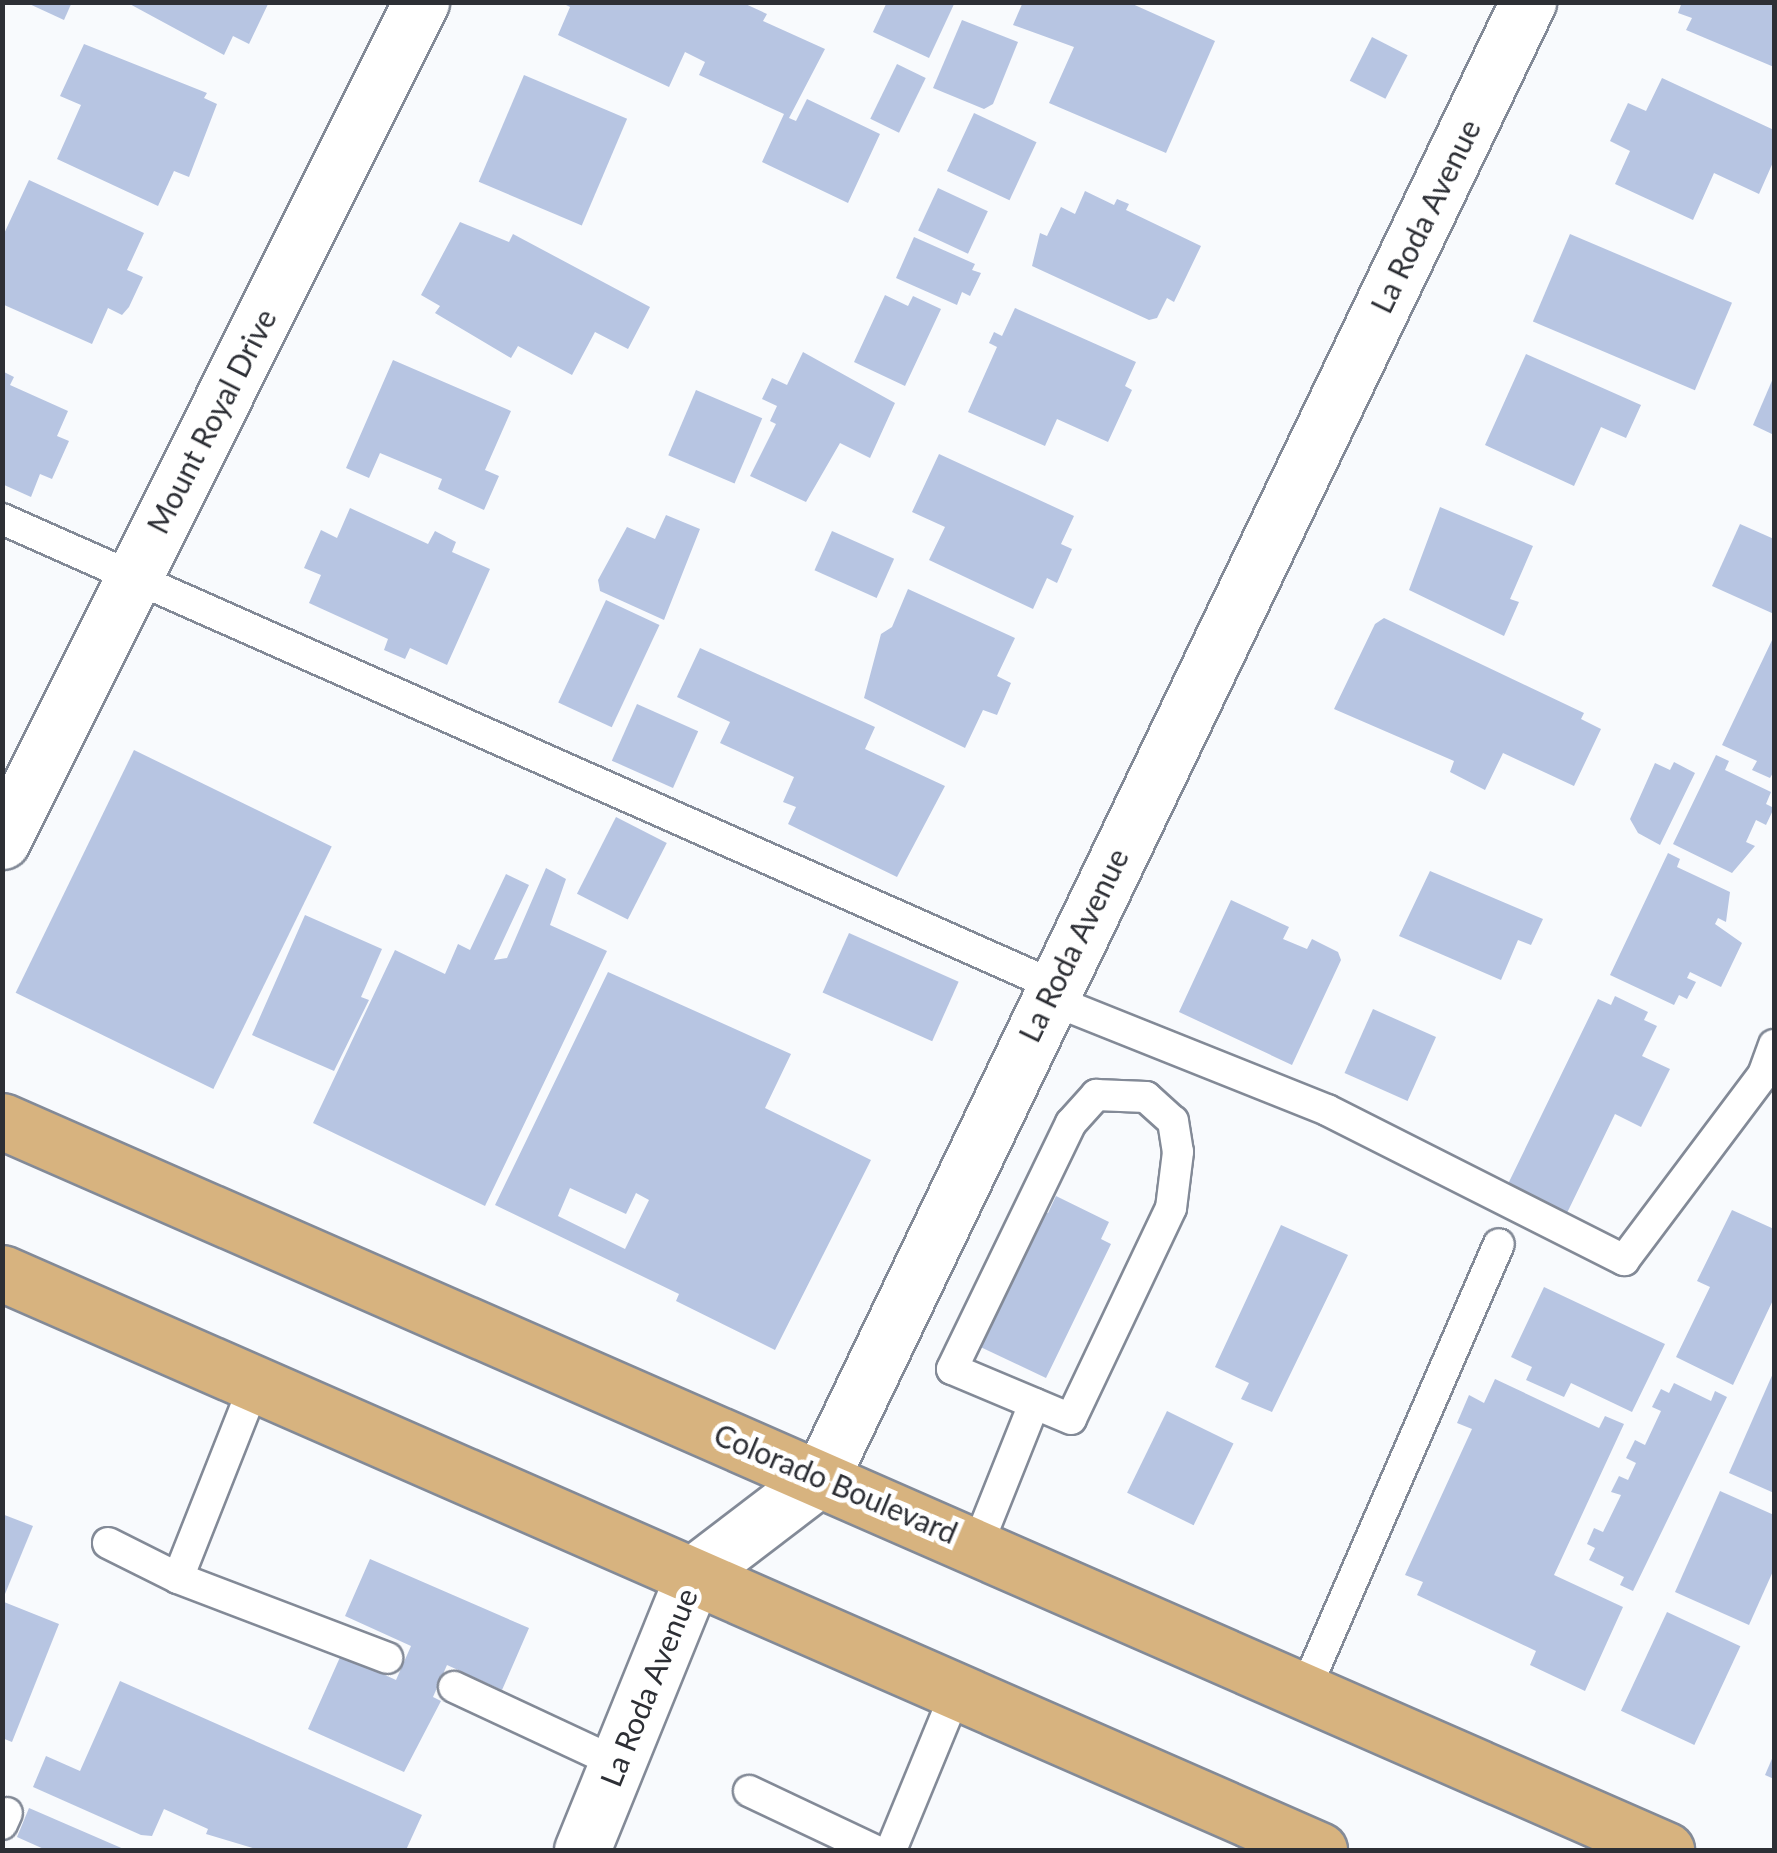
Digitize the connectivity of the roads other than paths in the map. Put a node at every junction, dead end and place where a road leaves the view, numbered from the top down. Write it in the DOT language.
graph roads {
  1 [pos="421,2"];
  2 [pos="1528,2"];
  3 [pos="2,519"];
  4 [pos="133,576"];
  5 [pos="2,841"];
  6 [pos="1050,992"];
  7 [pos="1774,1045"];
  8 [pos="1769,1078"];
  9 [pos="2,1121"];
  10 [pos="1500,1244"];
  11 [pos="2,1273"];
  12 [pos="256,1384"];
  13 [pos="1034,1404"];
  14 [pos="821,1477"];
  15 [pos="108,1543"];
  16 [pos="978,1544"];
  17 [pos="694,1574"];
  18 [pos="178,1578"];
  19 [pos="387,1658"];
  20 [pos="454,1687"];
  21 [pos="957,1690"];
  22 [pos="1306,1690"];
  23 [pos="617,1763"];
  24 [pos="749,1791"];
  25 [pos="582,1850"];
  26 [pos="874,1850"];
  27 [pos="890,1850"];
  28 [pos="1319,1850"];
  29 [pos="1666,1850"];
  1 -- 4 [label="street, Mount Royal Drive"];
  2 -- 6 [label="street, La Roda Avenue"];
  3 -- 4 [label="lane"];
  4 -- 5 [label="street, Mount Royal Drive"];
  4 -- 6 [label="lane"];
  6 -- 8 [label="lane"];
  6 -- 14 [label="street, La Roda Avenue"];
  7 -- 8 [label="lane"];
  9 -- 14 [label="main road, Colorado Boulevard"];
  10 -- 22 [label="lane"];
  11 -- 12 [label="main road"];
  12 -- 17 [label="main road"];
  12 -- 18 [label="lane"];
  13 -- 13 [label="lane"];
  13 -- 16 [label="lane"];
  14 -- 16 [label="main road, Colorado Boulevard"];
  14 -- 17 [label="street, La Roda Avenue"];
  15 -- 18 [label="lane"];
  16 -- 22 [label="main road, Colorado Boulevard"];
  17 -- 21 [label="main road"];
  17 -- 23 [label="street, La Roda Avenue"];
  18 -- 19 [label="lane"];
  20 -- 23 [label="lane"];
  21 -- 27 [label="lane"];
  21 -- 28 [label="main road"];
  22 -- 29 [label="main road, Colorado Boulevard"];
  23 -- 25 [label="street, La Roda Avenue"];
  24 -- 26 [label="lane"];
}
